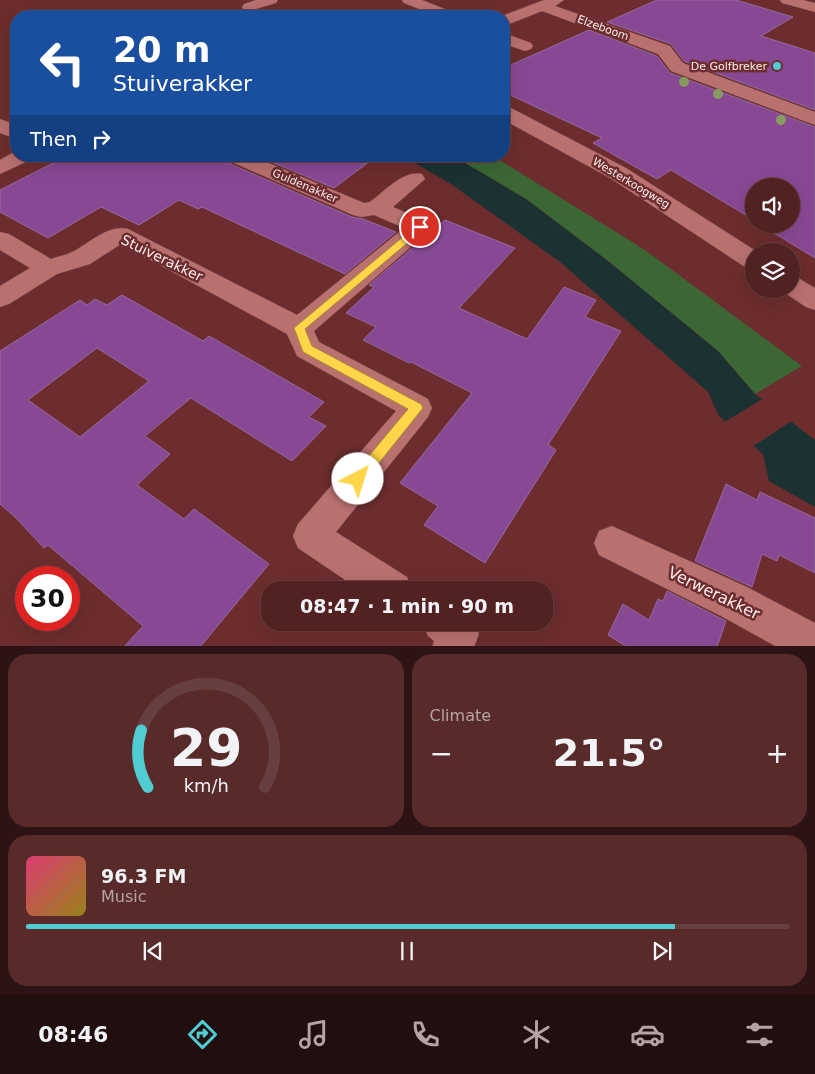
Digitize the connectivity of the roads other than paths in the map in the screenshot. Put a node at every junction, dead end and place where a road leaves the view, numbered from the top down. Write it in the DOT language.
graph roads {
  1 [pos="271,0"];
  2 [pos="409,0"];
  3 [pos="787,0"];
  4 [pos="549,3"];
  5 [pos="249,6"];
  6 [pos="815,8"];
  7 [pos="435,10"];
  8 [pos="510,19"];
  9 [pos="510,40"];
  10 [pos="525,46"];
  11 [pos="510,115"];
  12 [pos="815,119"];
  13 [pos="12,162"];
  14 [pos="248,162"];
  15 [pos="0,168"];
  16 [pos="414,179"];
  17 [pos="377,208"];
  18 [pos="0,239"];
  19 [pos="745,255"];
  20 [pos="48,268"];
  21 [pos="800,291"];
  22 [pos="0,298"];
  23 [pos="815,300"];
  24 [pos="299,328"];
  25 [pos="612,543"];
  26 [pos="378,581"];
  27 [pos="455,631"];
  28 [pos="815,645"];
  29 [pos="452,646"];
  1 -- 5 [label="street"];
  2 -- 7 [label="street"];
  3 -- 6 [label="street"];
  4 -- 8 [label="street, Elzeboom"];
  4 -- 12 [label="street, Elzeboom"];
  9 -- 10 [label="street"];
  11 -- 19 [label="street, Westerkoogweg"];
  13 -- 15 [label="street"];
  14 -- 17 [label="street, Guldenakker"];
  16 -- 17 [label="street"];
  17 -- 24 [label="street"];
  18 -- 20 [label="street"];
  20 -- 22 [label="street, Stuiverakker"];
  20 -- 24 [label="street, Stuiverakker"];
  21 -- 23 [label="street"];
  24 -- 26 [label="street"];
  25 -- 28 [label="street, Verwerakker"];
  27 -- 29 [label="street"];
}
